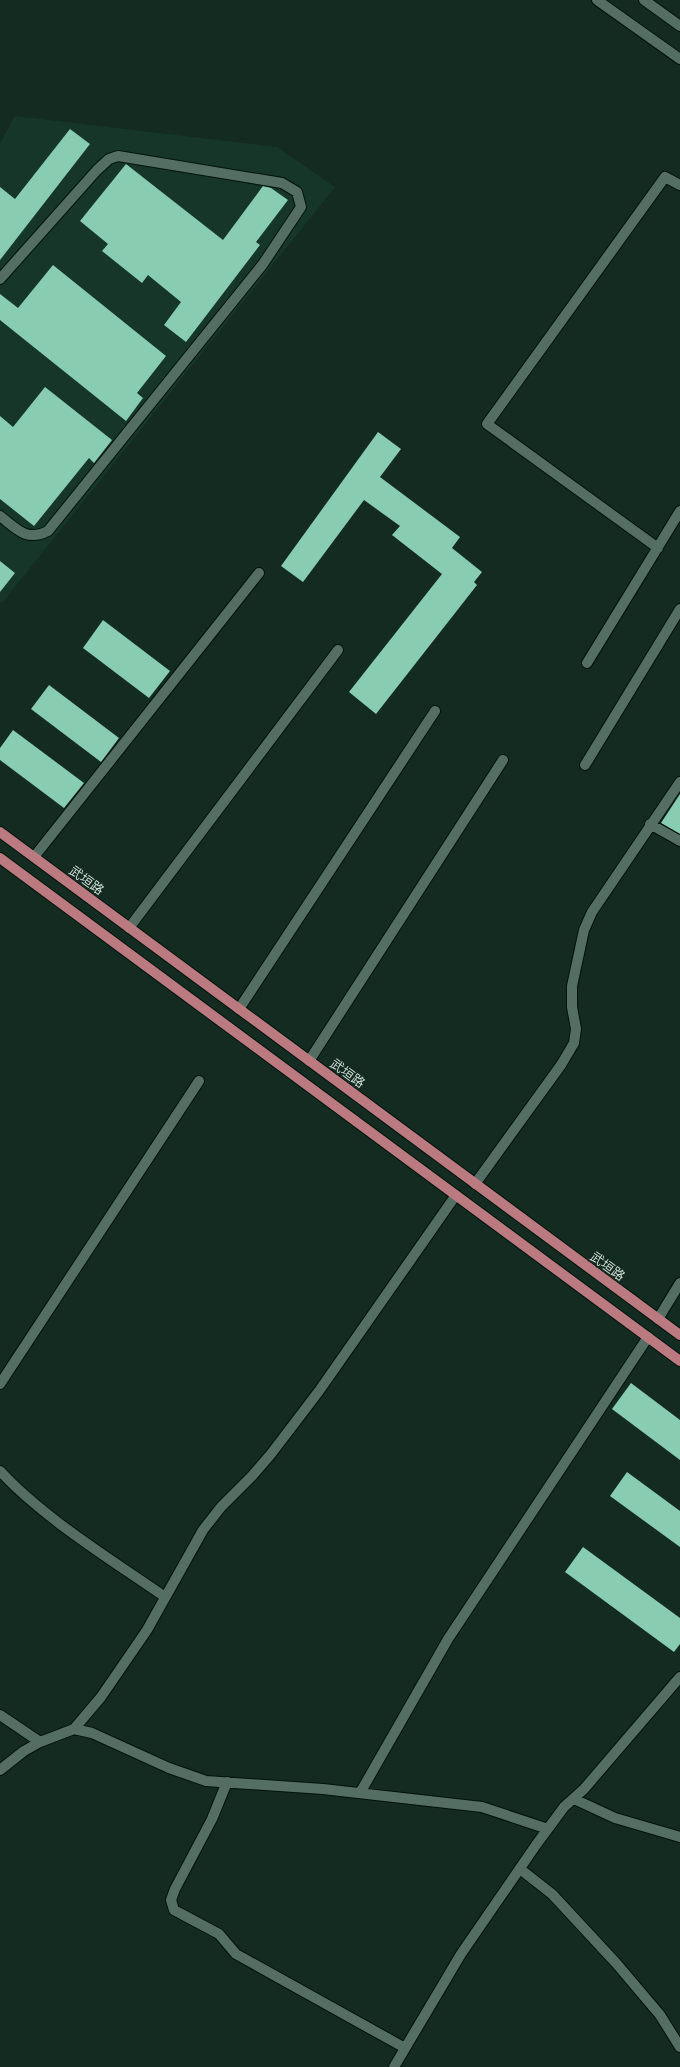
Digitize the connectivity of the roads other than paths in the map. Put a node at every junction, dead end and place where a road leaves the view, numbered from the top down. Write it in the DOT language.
graph roads {
  1 [pos="597,0"];
  2 [pos="644,0"];
  3 [pos="680,26"];
  4 [pos="680,59"];
  5 [pos="680,185"];
  6 [pos="0,279"];
  7 [pos="680,511"];
  8 [pos="0,516"];
  9 [pos="658,548"];
  10 [pos="259,573"];
  11 [pos="680,609"];
  12 [pos="338,650"];
  13 [pos="587,663"];
  14 [pos="435,712"];
  15 [pos="503,760"];
  16 [pos="585,765"];
  17 [pos="680,782"];
  18 [pos="650,824"];
  19 [pos="0,832"];
  20 [pos="680,841"];
  21 [pos="34,857"];
  22 [pos="0,858"];
  23 [pos="130,928"];
  24 [pos="239,1009"];
  25 [pos="309,1061"];
  26 [pos="199,1081"];
  27 [pos="475,1184"];
  28 [pos="456,1195"];
  29 [pos="680,1283"];
  30 [pos="658,1319"];
  31 [pos="680,1335"];
  32 [pos="648,1337"];
  33 [pos="680,1361"];
  34 [pos="0,1384"];
  35 [pos="0,1471"];
  36 [pos="165,1597"];
  37 [pos="680,1677"];
  38 [pos="0,1715"];
  39 [pos="74,1729"];
  40 [pos="40,1742"];
  41 [pos="0,1770"];
  42 [pos="227,1782"];
  43 [pos="360,1793"];
  44 [pos="574,1799"];
  45 [pos="548,1829"];
  46 [pos="680,1837"];
  47 [pos="520,1869"];
  48 [pos="680,2047"];
  49 [pos="405,2048"];
  50 [pos="394,2067"];
  1 -- 4 [label="street"];
  2 -- 3 [label="street"];
  5 -- 9 [label="street"];
  6 -- 8 [label="street"];
  7 -- 9 [label="street"];
  9 -- 13 [label="street"];
  10 -- 21 [label="street"];
  11 -- 16 [label="street"];
  12 -- 23 [label="street"];
  14 -- 24 [label="street"];
  15 -- 25 [label="street"];
  17 -- 18 [label="street"];
  18 -- 20 [label="street"];
  18 -- 27 [label="street"];
  19 -- 21 [label="main road, 武垣路"];
  21 -- 23 [label="main road, 武垣路"];
  22 -- 28 [label="main road"];
  23 -- 24 [label="main road, 武垣路"];
  24 -- 25 [label="main road, 武垣路"];
  25 -- 27 [label="main road, 武垣路"];
  26 -- 34 [label="street"];
  27 -- 30 [label="main road, 武垣路"];
  28 -- 32 [label="main road"];
  28 -- 36 [label="street"];
  29 -- 30 [label="street"];
  30 -- 31 [label="main road, 武垣路"];
  32 -- 33 [label="main road"];
  32 -- 43 [label="street"];
  35 -- 36 [label="street"];
  36 -- 39 [label="street"];
  37 -- 44 [label="street"];
  38 -- 40 [label="street"];
  39 -- 40 [label="street"];
  39 -- 42 [label="street"];
  40 -- 41 [label="street"];
  42 -- 43 [label="street"];
  42 -- 49 [label="street"];
  43 -- 45 [label="street"];
  44 -- 45 [label="street"];
  44 -- 46 [label="street"];
  45 -- 47 [label="street"];
  47 -- 48 [label="street"];
  47 -- 49 [label="street"];
  49 -- 50 [label="street"];
}
